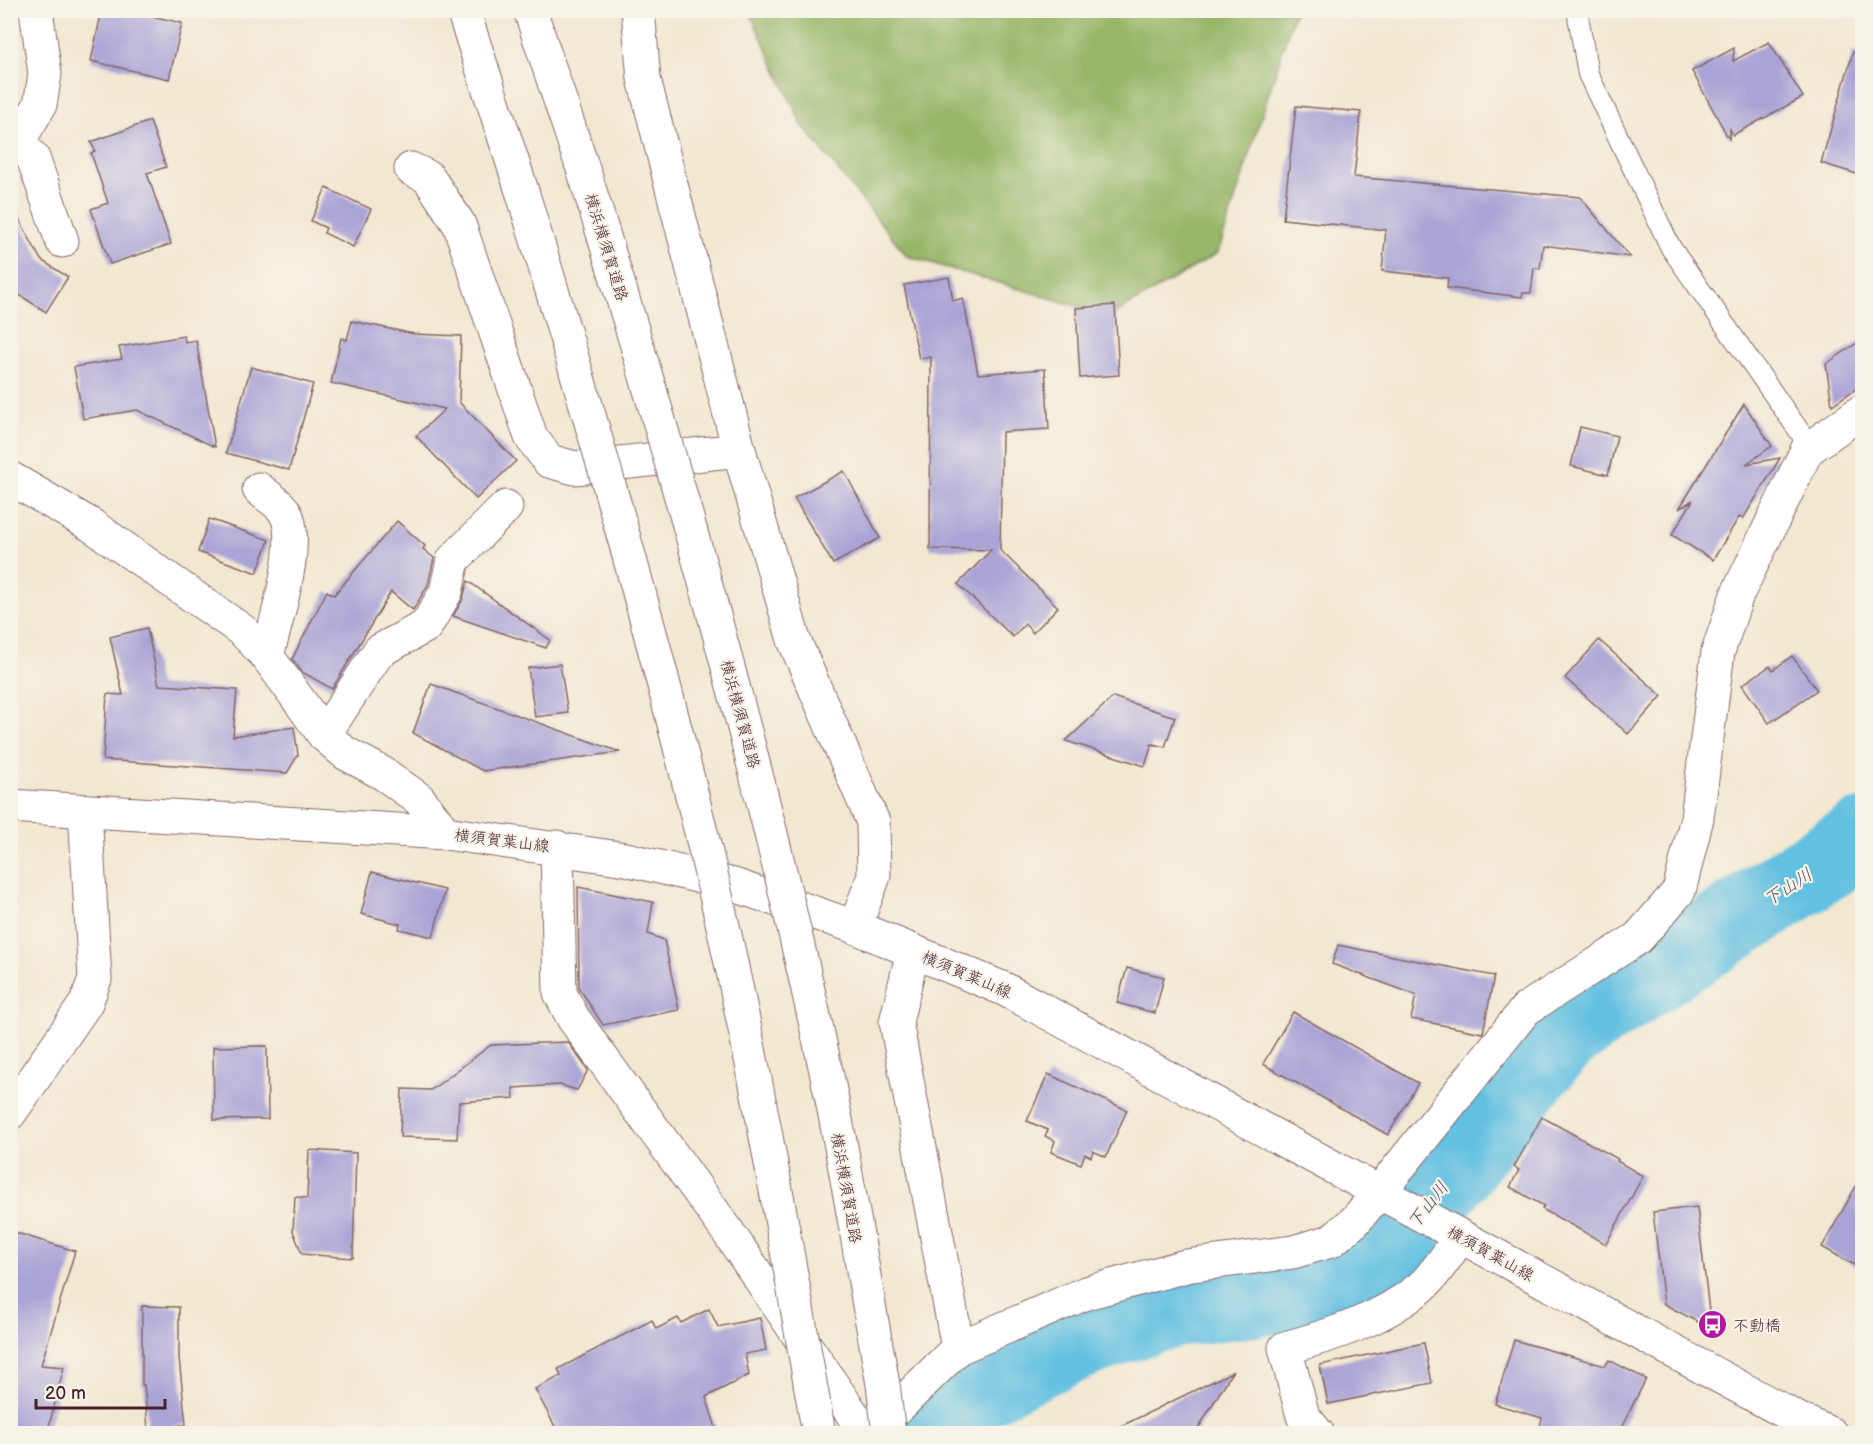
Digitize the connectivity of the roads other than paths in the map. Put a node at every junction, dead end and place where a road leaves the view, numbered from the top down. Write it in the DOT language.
graph roads {
  1 [pos="36,10"];
  2 [pos="463,10"];
  3 [pos="530,10"];
  4 [pos="638,10"];
  5 [pos="1577,10"];
  6 [pos="14,144"];
  7 [pos="411,169"];
  8 [pos="62,241"];
  9 [pos="1863,411"];
  10 [pos="739,450"];
  11 [pos="1807,450"];
  12 [pos="10,478"];
  13 [pos="259,489"];
  14 [pos="506,507"];
  15 [pos="267,656"];
  16 [pos="324,735"];
  17 [pos="10,806"];
  18 [pos="85,811"];
  19 [pos="445,833"];
  20 [pos="557,847"];
  21 [pos="855,927"];
  22 [pos="913,951"];
  23 [pos="10,1113"];
  24 [pos="1390,1197"];
  25 [pos="1455,1234"];
  26 [pos="958,1348"];
  27 [pos="819,1434"];
  28 [pos="866,1434"];
  29 [pos="871,1434"];
  30 [pos="889,1434"];
  31 [pos="1318,1434"];
  32 [pos="1831,1434"];
  1 -- 6 [label="main road"];
  2 -- 27 [label="main road, bridge"];
  3 -- 30 [label="main road, 横浜横須賀道路, bridge"];
  4 -- 10 [label="main road"];
  5 -- 11 [label="lane"];
  6 -- 8 [label="main road"];
  7 -- 10 [label="main road"];
  9 -- 11 [label="main road"];
  10 -- 21 [label="main road"];
  11 -- 24 [label="main road"];
  12 -- 15 [label="main road"];
  13 -- 15 [label="main road"];
  14 -- 16 [label="main road"];
  15 -- 16 [label="main road"];
  16 -- 19 [label="main road"];
  17 -- 18 [label="main road, 横須賀葉山線"];
  18 -- 19 [label="main road, 横須賀葉山線"];
  18 -- 23 [label="main road"];
  19 -- 20 [label="main road, 横須賀葉山線"];
  20 -- 21 [label="main road, 横須賀葉山線"];
  20 -- 28 [label="main road"];
  21 -- 22 [label="main road, 横須賀葉山線"];
  22 -- 24 [label="main road, 横須賀葉山線"];
  22 -- 26 [label="main road"];
  24 -- 25 [label="main road, 横須賀葉山線"];
  24 -- 26 [label="main road"];
  25 -- 31 [label="main road"];
  25 -- 32 [label="main road, 横須賀葉山線"];
  26 -- 29 [label="main road"];
}
